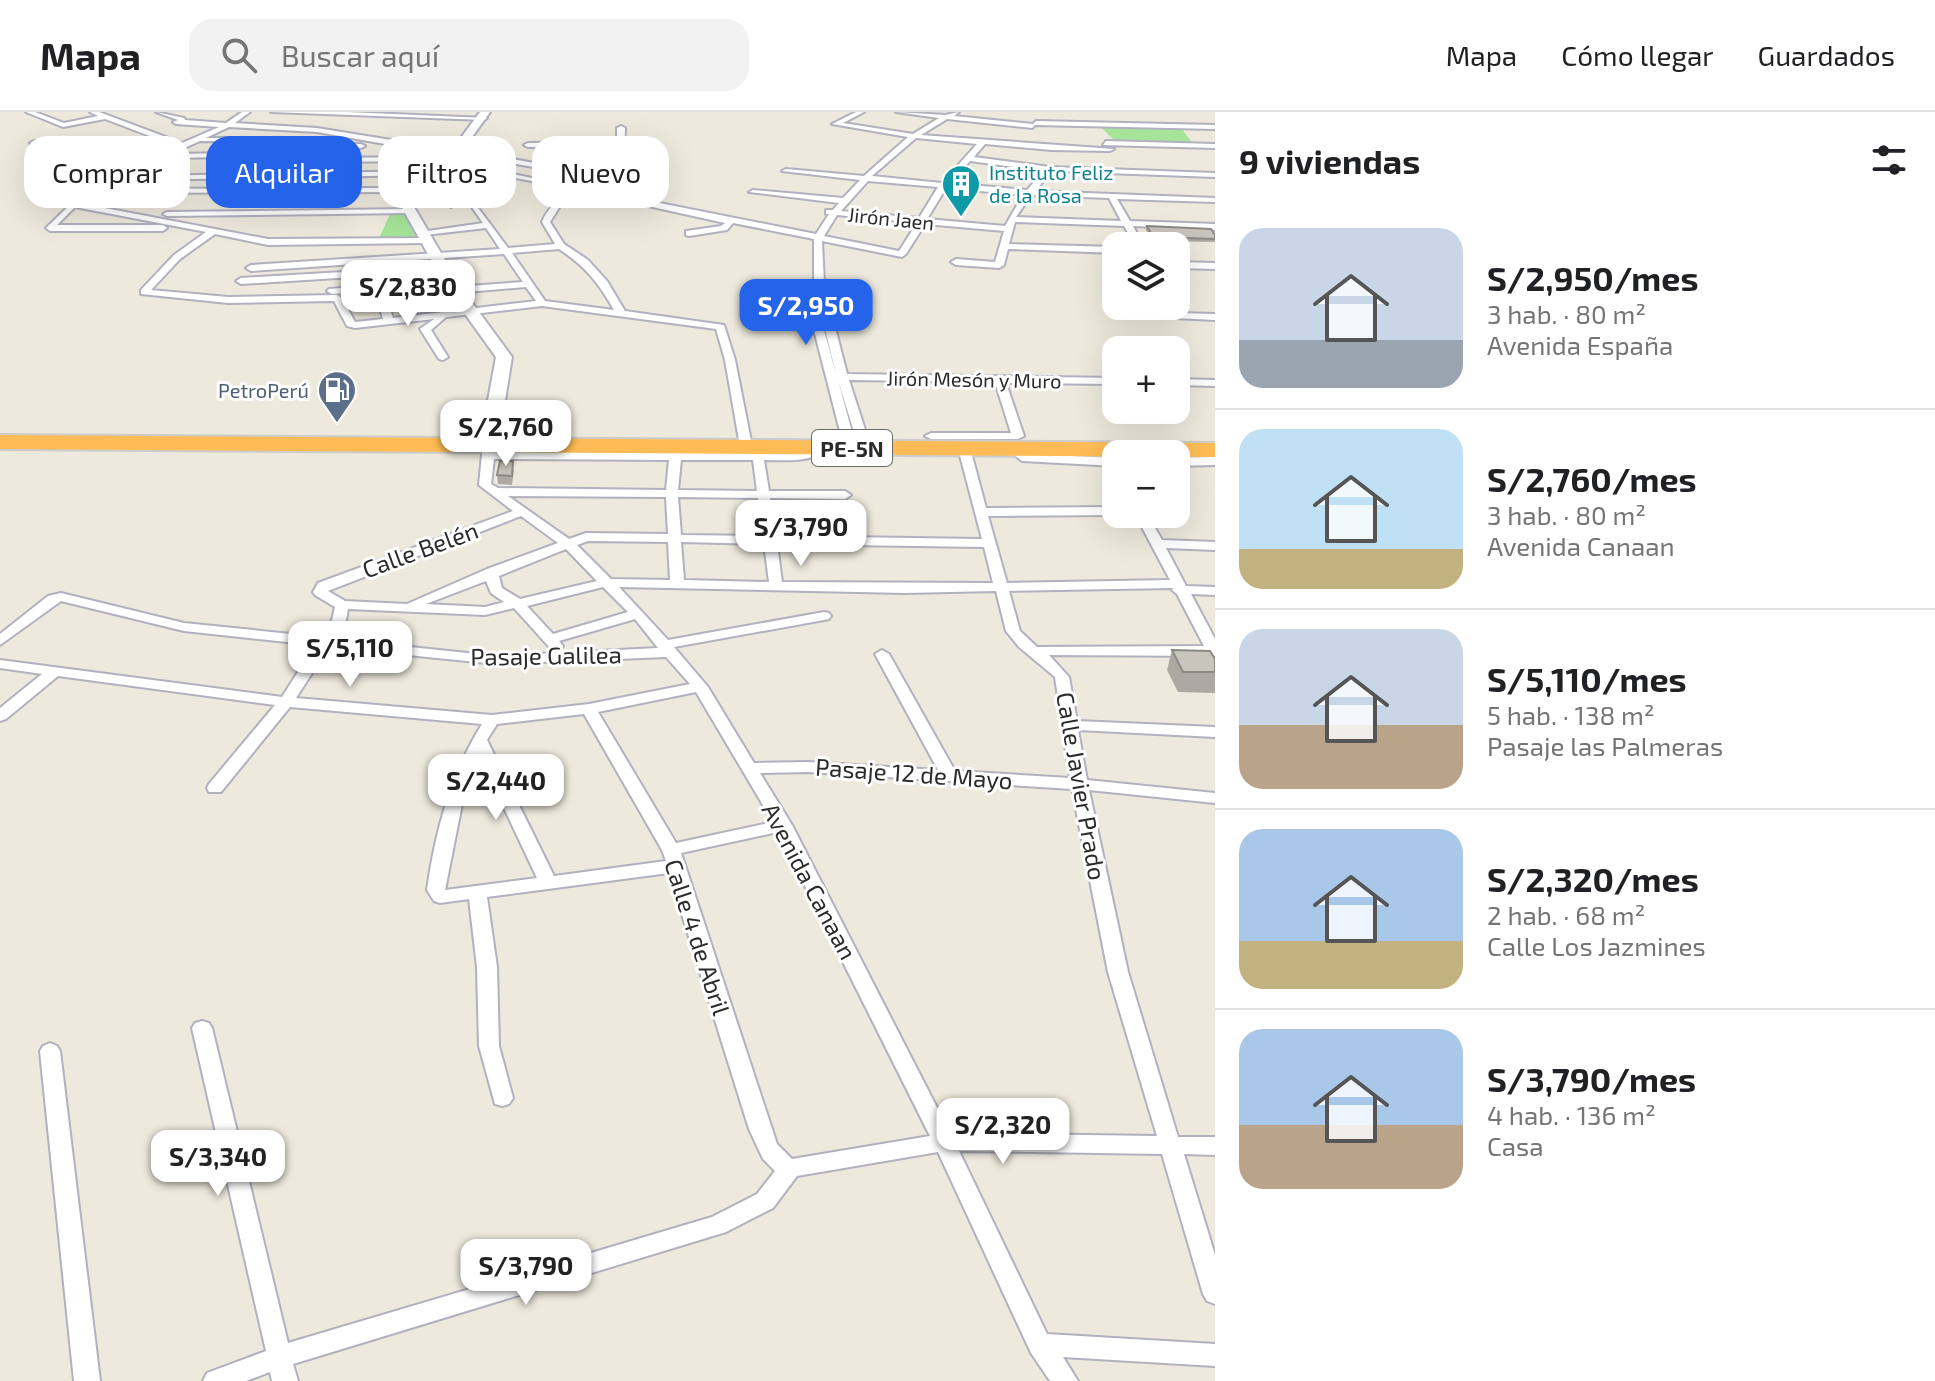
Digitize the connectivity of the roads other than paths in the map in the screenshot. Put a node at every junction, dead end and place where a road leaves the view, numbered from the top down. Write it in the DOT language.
graph roads {
  1 [pos="29,112"];
  2 [pos="113,112"];
  3 [pos="159,112"];
  4 [pos="193,112"];
  5 [pos="274,112"];
  6 [pos="861,112"];
  7 [pos="899,112"];
  8 [pos="956,112"];
  9 [pos="1046,112"];
  10 [pos="97,114"];
  11 [pos="245,114"];
  12 [pos="256,114"];
  13 [pos="345,114"];
  14 [pos="390,114"];
  15 [pos="433,114"];
  16 [pos="485,115"];
  17 [pos="942,115"];
  18 [pos="1173,119"];
  19 [pos="45,120"];
  20 [pos="179,121"];
  21 [pos="1034,124"];
  22 [pos="1094,124"];
  23 [pos="226,126"];
  24 [pos="1181,126"];
  25 [pos="1215,127"];
  26 [pos="621,128"];
  27 [pos="317,130"];
  28 [pos="573,131"];
  29 [pos="535,132"];
  30 [pos="151,134"];
  31 [pos="908,135"];
  32 [pos="156,136"];
  33 [pos="314,136"];
  34 [pos="469,136"];
  35 [pos="572,136"];
  36 [pos="620,136"];
  37 [pos="206,140"];
  38 [pos="378,140"];
  39 [pos="193,141"];
  40 [pos="190,142"];
  41 [pos="983,142"];
  42 [pos="528,145"];
  43 [pos="532,145"];
  44 [pos="1022,145"];
  45 [pos="1108,146"];
  46 [pos="1196,146"];
  47 [pos="1215,146"];
  48 [pos="190,155"];
  49 [pos="206,155"];
  50 [pos="966,158"];
  51 [pos="516,162"];
  52 [pos="519,162"];
  53 [pos="532,164"];
  54 [pos="1050,169"];
  55 [pos="786,171"];
  56 [pos="1126,171"];
  57 [pos="1163,173"];
  58 [pos="1211,175"];
  59 [pos="190,177"];
  60 [pos="197,177"];
  61 [pos="206,177"];
  62 [pos="859,177"];
  63 [pos="943,186"];
  64 [pos="753,192"];
  65 [pos="1031,193"];
  66 [pos="1112,197"];
  67 [pos="834,199"];
  68 [pos="1182,199"];
  69 [pos="1215,200"];
  70 [pos="846,201"];
  71 [pos="266,208"];
  72 [pos="325,208"];
  73 [pos="408,208"];
  74 [pos="477,208"];
  75 [pos="552,208"];
  76 [pos="660,208"];
  77 [pos="409,211"];
  78 [pos="823,212"];
  79 [pos="323,213"];
  80 [pos="835,213"];
  81 [pos="262,214"];
  82 [pos="137,216"];
  83 [pos="1011,219"];
  84 [pos="919,221"];
  85 [pos="725,223"];
  86 [pos="1128,224"];
  87 [pos="489,225"];
  88 [pos="1215,227"];
  89 [pos="1007,229"];
  90 [pos="206,230"];
  91 [pos="1132,232"];
  92 [pos="689,233"];
  93 [pos="425,236"];
  94 [pos="814,237"];
  95 [pos="247,238"];
  96 [pos="315,241"];
  97 [pos="561,246"];
  98 [pos="1005,246"];
  99 [pos="1102,249"];
  100 [pos="507,251"];
  101 [pos="260,255"];
  102 [pos="956,262"];
  103 [pos="1190,265"];
  104 [pos="1215,266"];
  105 [pos="447,275"];
  106 [pos="333,277"];
  107 [pos="241,281"];
  108 [pos="530,284"];
  109 [pos="379,288"];
  110 [pos="332,294"];
  111 [pos="228,300"];
  112 [pos="542,303"];
  113 [pos="470,313"];
  114 [pos="621,313"];
  115 [pos="447,315"];
  116 [pos="1190,316"];
  117 [pos="1215,317"];
  118 [pos="389,322"];
  119 [pos="443,357"];
  120 [pos="831,377"];
  121 [pos="844,377"];
  122 [pos="999,378"];
  123 [pos="1102,381"];
  124 [pos="1190,382"];
  125 [pos="1215,383"];
  126 [pos="931,436"];
  127 [pos="0,442"];
  128 [pos="971,445"];
  129 [pos="858,448"];
  130 [pos="1013,449"];
  131 [pos="488,450"];
  132 [pos="1215,450"];
  133 [pos="752,452"];
  134 [pos="675,456"];
  135 [pos="1102,461"];
  136 [pos="1215,461"];
  137 [pos="1190,462"];
  138 [pos="494,492"];
  139 [pos="672,493"];
  140 [pos="764,495"];
  141 [pos="845,495"];
  142 [pos="524,511"];
  143 [pos="1102,511"];
  144 [pos="983,512"];
  145 [pos="1149,528"];
  146 [pos="675,537"];
  147 [pos="770,539"];
  148 [pos="989,543"];
  149 [pos="568,544"];
  150 [pos="1158,544"];
  151 [pos="1215,546"];
  152 [pos="492,572"];
  153 [pos="604,583"];
  154 [pos="677,583"];
  155 [pos="1000,585"];
  156 [pos="776,586"];
  157 [pos="1178,587"];
  158 [pos="1215,591"];
  159 [pos="520,604"];
  160 [pos="342,605"];
  161 [pos="409,606"];
  162 [pos="638,614"];
  163 [pos="824,616"];
  164 [pos="551,639"];
  165 [pos="0,641"];
  166 [pos="322,644"];
  167 [pos="666,648"];
  168 [pos="1037,651"];
  169 [pos="1215,651"];
  170 [pos="882,654"];
  171 [pos="564,656"];
  172 [pos="0,664"];
  173 [pos="54,672"];
  174 [pos="700,687"];
  175 [pos="286,702"];
  176 [pos="589,709"];
  177 [pos="0,716"];
  178 [pos="492,720"];
  179 [pos="1071,725"];
  180 [pos="1215,732"];
  181 [pos="480,741"];
  182 [pos="749,768"];
  183 [pos="949,776"];
  184 [pos="1079,784"];
  185 [pos="215,788"];
  186 [pos="1215,798"];
  187 [pos="783,825"];
  188 [pos="673,858"];
  189 [pos="549,884"];
  190 [pos="477,892"];
  191 [pos="202,1028"];
  192 [pos="50,1051"];
  193 [pos="502,1098"];
  194 [pos="944,1142"];
  195 [pos="1170,1144"];
  196 [pos="1215,1146"];
  197 [pos="790,1168"];
  198 [pos="1215,1294"];
  199 [pos="1040,1345"];
  200 [pos="1215,1355"];
  201 [pos="282,1369"];
  202 [pos="87,1381"];
  203 [pos="216,1381"];
  204 [pos="1065,1381"];
  1 -- 19 [label="street"];
  2 -- 10 [label="street"];
  3 -- 20 [label="street"];
  4 -- 20 [label="street"];
  5 -- 13 [label="street"];
  6 -- 31 [label="street"];
  7 -- 17 [label="street"];
  8 -- 17 [label="street"];
  9 -- 21 [label="street"];
  10 -- 19 [label="street"];
  10 -- 19 [label="street"];
  10 -- 30 [label="street"];
  11 -- 12 [label="street"];
  11 -- 23 [label="street"];
  13 -- 14 [label="street"];
  13 -- 27 [label="street"];
  14 -- 15 [label="street"];
  15 -- 16 [label="street"];
  16 -- 34 [label="main road"];
  17 -- 21 [label="street"];
  17 -- 31 [label="street"];
  18 -- 24 [label="street"];
  20 -- 23 [label="street"];
  20 -- 30 [label="street"];
  21 -- 22 [label="street"];
  21 -- 44 [label="street"];
  22 -- 24 [label="street"];
  22 -- 45 [label="street"];
  23 -- 27 [label="street"];
  23 -- 39 [label="street"];
  24 -- 25 [label="street"];
  24 -- 46 [label="street"];
  26 -- 36 [label="street"];
  27 -- 33 [label="street"];
  27 -- 38 [label="street"];
  28 -- 35 [label="street"];
  29 -- 42 [label="street"];
  30 -- 32 [label="street"];
  31 -- 41 [label="street"];
  31 -- 62 [label="street"];
  37 -- 39 [label="street"];
  39 -- 40 [label="street"];
  41 -- 44 [label="street"];
  41 -- 50 [label="street"];
  42 -- 43 [label="street"];
  42 -- 52 [label="street"];
  44 -- 45 [label="street"];
  45 -- 46 [label="street"];
  45 -- 56 [label="street"];
  46 -- 47 [label="street"];
  46 -- 58 [label="street"];
  48 -- 49 [label="street"];
  49 -- 60 [label="street"];
  50 -- 54 [label="street"];
  50 -- 63 [label="street"];
  51 -- 52 [label="street"];
  52 -- 53 [label="street"];
  54 -- 56 [label="street"];
  54 -- 65 [label="street"];
  55 -- 62 [label="street"];
  56 -- 57 [label="street"];
  57 -- 58 [label="street"];
  57 -- 68 [label="street"];
  59 -- 60 [label="street"];
  60 -- 61 [label="street"];
  62 -- 63 [label="street"];
  62 -- 67 [label="street"];
  62 -- 70 [label="street"];
  63 -- 65 [label="street"];
  63 -- 84 [label="street"];
  64 -- 67 [label="street"];
  65 -- 66 [label="street"];
  65 -- 83 [label="street"];
  66 -- 68 [label="street"];
  66 -- 86 [label="street"];
  67 -- 70 [label="street"];
  67 -- 78 [label="street"];
  68 -- 69 [label="street"];
  70 -- 80 [label="street"];
  71 -- 81 [label="street"];
  72 -- 79 [label="street"];
  73 -- 77 [label="main road"];
  74 -- 87 [label="street"];
  75 -- 97 [label="street"];
  76 -- 85 [label="street, bridge"];
  77 -- 79 [label="street"];
  77 -- 93 [label="main road"];
  78 -- 80 [label="street, Jirón Jaen"];
  78 -- 94 [label="street"];
  79 -- 81 [label="street"];
  79 -- 96 [label="street"];
  80 -- 84 [label="street, Jirón Jaen"];
  80 -- 94 [label="street"];
  81 -- 82 [label="street"];
  81 -- 95 [label="street"];
  82 -- 90 [label="street"];
  82 -- 90 [label="street"];
  83 -- 86 [label="street"];
  83 -- 89 [label="street"];
  84 -- 89 [label="street, Jirón Jaen"];
  84 -- 94 [label="street"];
  85 -- 92 [label="street"];
  85 -- 94 [label="street"];
  86 -- 88 [label="street"];
  86 -- 91 [label="street"];
  87 -- 93 [label="street"];
  87 -- 100 [label="street"];
  89 -- 98 [label="street"];
  90 -- 95 [label="street"];
  90 -- 111 [label="street"];
  93 -- 96 [label="street"];
  93 -- 105 [label="main road"];
  94 -- 120 [label="street"];
  94 -- 121 [label="street"];
  95 -- 101 [label="street"];
  96 -- 101 [label="street"];
  97 -- 100 [label="street"];
  97 -- 114 [label="street"];
  98 -- 99 [label="street"];
  98 -- 102 [label="street"];
  100 -- 105 [label="street"];
  100 -- 108 [label="street"];
  101 -- 105 [label="street"];
  101 -- 107 [label="street"];
  103 -- 104 [label="street"];
  105 -- 106 [label="street"];
  105 -- 108 [label="street"];
  105 -- 109 [label="street"];
  105 -- 113 [label="main road"];
  106 -- 107 [label="street"];
  106 -- 110 [label="street"];
  107 -- 111 [label="street"];
  108 -- 112 [label="street"];
  109 -- 110 [label="street"];
  109 -- 118 [label="street"];
  110 -- 111 [label="street"];
  110 -- 118 [label="street"];
  112 -- 113 [label="street"];
  112 -- 114 [label="street"];
  113 -- 115 [label="street"];
  113 -- 131 [label="main road"];
  114 -- 133 [label="street"];
  115 -- 118 [label="street"];
  115 -- 119 [label="street"];
  116 -- 117 [label="street"];
  120 -- 121 [label="street, Jirón Mesón y Muro"];
  120 -- 129 [label="street"];
  121 -- 122 [label="street, Jirón Mesón y Muro"];
  121 -- 129 [label="street"];
  122 -- 123 [label="street, Jirón Mesón y Muro"];
  122 -- 128 [label="street"];
  124 -- 125 [label="street"];
  126 -- 128 [label="street"];
  127 -- 131 [label="highway, PE-5N"];
  128 -- 129 [label="highway, PE-5N"];
  128 -- 130 [label="highway, PE-5N"];
  128 -- 144 [label="street, Calle Javier Prado"];
  129 -- 133 [label="highway, PE-5N"];
  130 -- 132 [label="highway, PE-5N"];
  130 -- 135 [label="street"];
  131 -- 133 [label="highway, PE-5N"];
  131 -- 134 [label="street"];
  131 -- 138 [label="street"];
  133 -- 134 [label="street"];
  133 -- 140 [label="street"];
  134 -- 139 [label="street"];
  136 -- 137 [label="street"];
  138 -- 139 [label="street"];
  138 -- 142 [label="street, Avenida Canaan"];
  139 -- 140 [label="street"];
  139 -- 146 [label="street"];
  140 -- 141 [label="street"];
  140 -- 147 [label="street"];
  142 -- 149 [label="street, Avenida Canaan"];
  142 -- 160 [label="street, Calle Belén"];
  143 -- 144 [label="street"];
  144 -- 148 [label="street, Calle Javier Prado"];
  145 -- 150 [label="street"];
  146 -- 147 [label="street"];
  146 -- 149 [label="street"];
  146 -- 154 [label="street"];
  147 -- 148 [label="street"];
  147 -- 156 [label="street"];
  148 -- 155 [label="street, Calle Javier Prado"];
  149 -- 152 [label="street"];
  149 -- 153 [label="street, Avenida Canaan"];
  150 -- 151 [label="street"];
  150 -- 157 [label="street"];
  152 -- 159 [label="street"];
  152 -- 161 [label="street"];
  153 -- 154 [label="street"];
  153 -- 159 [label="street"];
  153 -- 162 [label="street, Avenida Canaan"];
  154 -- 156 [label="street"];
  155 -- 156 [label="street"];
  155 -- 157 [label="street"];
  155 -- 168 [label="street, Calle Javier Prado"];
  157 -- 158 [label="street"];
  157 -- 169 [label="street"];
  159 -- 161 [label="street"];
  159 -- 164 [label="street"];
  160 -- 161 [label="street"];
  160 -- 166 [label="street"];
  162 -- 164 [label="street"];
  162 -- 167 [label="street, Avenida Canaan"];
  163 -- 167 [label="street, Pasaje Galilea"];
  164 -- 171 [label="street"];
  165 -- 166 [label="street, Pasaje Galilea"];
  166 -- 171 [label="street, Pasaje Galilea"];
  166 -- 175 [label="street"];
  167 -- 171 [label="street, Pasaje Galilea"];
  167 -- 174 [label="street, Avenida Canaan"];
  168 -- 169 [label="street"];
  168 -- 179 [label="street, Calle Javier Prado"];
  170 -- 183 [label="street"];
  172 -- 173 [label="street"];
  173 -- 175 [label="street"];
  173 -- 177 [label="street"];
  174 -- 176 [label="street"];
  174 -- 182 [label="street, Avenida Canaan"];
  175 -- 178 [label="street"];
  175 -- 185 [label="street"];
  176 -- 178 [label="street"];
  176 -- 188 [label="street, Calle 4 de Abril"];
  178 -- 181 [label="street"];
  179 -- 180 [label="street"];
  179 -- 184 [label="street, Calle Javier Prado"];
  181 -- 189 [label="street"];
  181 -- 190 [label="street"];
  182 -- 183 [label="street, Pasaje 12 de Mayo"];
  182 -- 187 [label="street, Avenida Canaan"];
  183 -- 184 [label="street, Pasaje 12 de Mayo"];
  184 -- 186 [label="street, Pasaje 12 de Mayo"];
  184 -- 195 [label="street, Calle Javier Prado"];
  187 -- 188 [label="street"];
  187 -- 194 [label="street, Avenida Canaan"];
  188 -- 189 [label="street"];
  188 -- 197 [label="street, Calle 4 de Abril"];
  189 -- 190 [label="street"];
  190 -- 193 [label="street"];
  191 -- 201 [label="street"];
  192 -- 202 [label="street"];
  194 -- 195 [label="street"];
  194 -- 197 [label="street"];
  194 -- 199 [label="street, Avenida Canaan"];
  195 -- 196 [label="street"];
  195 -- 198 [label="street, Calle Javier Prado"];
  197 -- 201 [label="street"];
  199 -- 200 [label="street"];
  199 -- 204 [label="street, Avenida Canaan"];
  201 -- 203 [label="street"];
}
